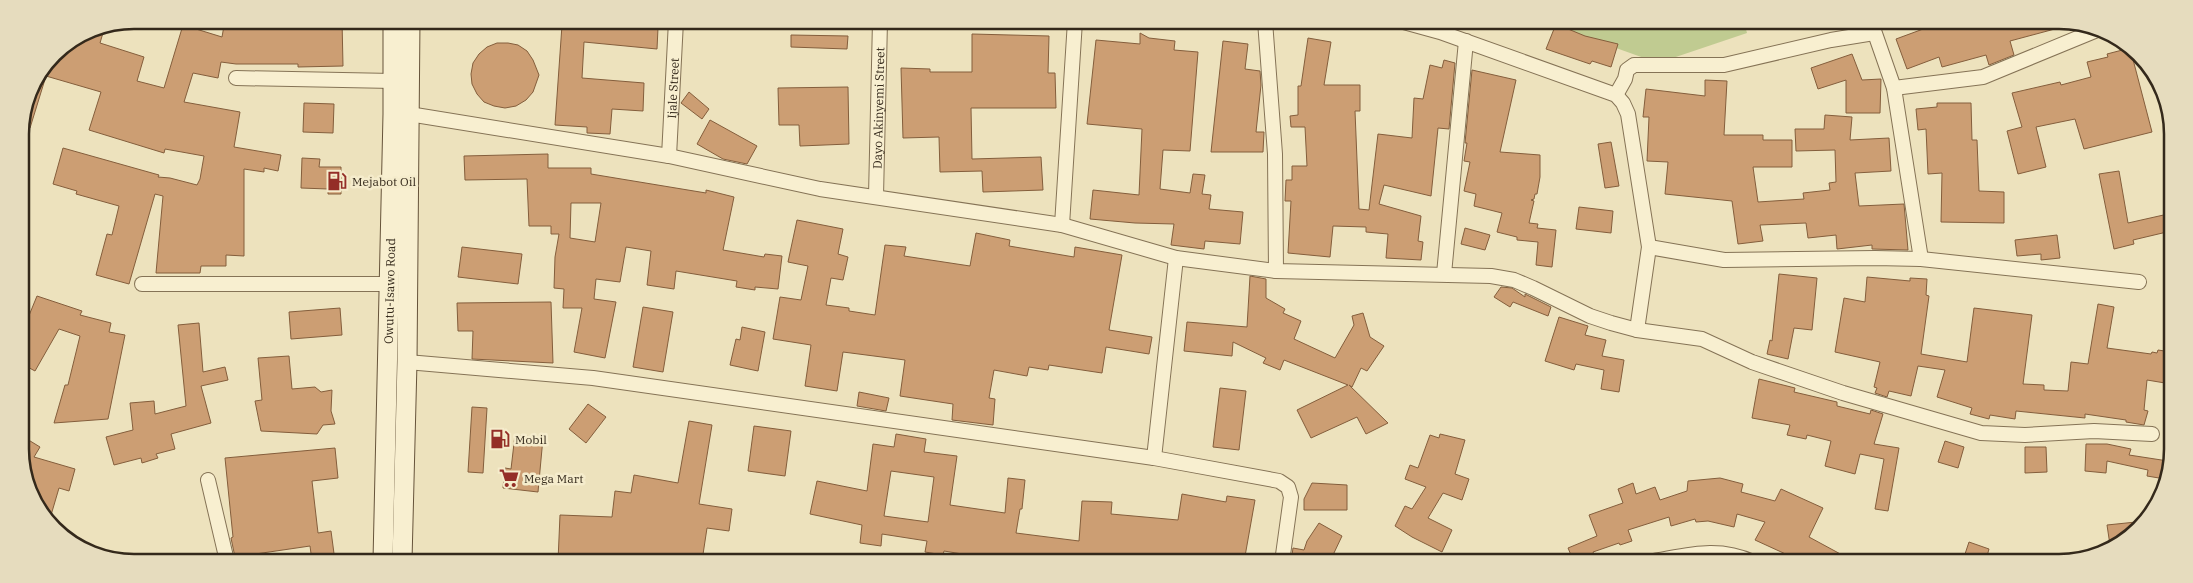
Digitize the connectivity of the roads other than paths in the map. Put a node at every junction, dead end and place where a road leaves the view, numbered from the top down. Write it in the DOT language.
graph roads {
  1 [pos="393,29"];
  2 [pos="410,29"];
  3 [pos="676,29"];
  4 [pos="880,29"];
  5 [pos="1074,29"];
  6 [pos="1266,29"];
  7 [pos="1424,29"];
  8 [pos="1869,29"];
  9 [pos="1872,29"];
  10 [pos="2089,33"];
  11 [pos="1466,41"];
  12 [pos="236,78"];
  13 [pos="393,81"];
  14 [pos="1894,88"];
  15 [pos="1616,95"];
  16 [pos="409,114"];
  17 [pos="670,156"];
  18 [pos="876,196"];
  19 [pos="1062,225"];
  20 [pos="1649,248"];
  21 [pos="1176,258"];
  22 [pos="1921,259"];
  23 [pos="1276,271"];
  24 [pos="1444,274"];
  25 [pos="2139,282"];
  26 [pos="142,284"];
  27 [pos="388,284"];
  28 [pos="1637,330"];
  29 [pos="407,362"];
  30 [pos="2152,434"];
  31 [pos="1154,458"];
  32 [pos="208,480"];
  33 [pos="225,554"];
  34 [pos="383,554"];
  35 [pos="402,554"];
  36 [pos="1283,554"];
  37 [pos="1696,554"];
  38 [pos="1727,554"];
  1 -- 13 [label="street, Owutu-Isawo Road"];
  2 -- 16 [label="street, Owutu-Isawo Road"];
  3 -- 17 [label="street, Ijale Street"];
  4 -- 18 [label="street, Dayo Akinyemi Street"];
  5 -- 19 [label="street"];
  6 -- 23 [label="street"];
  7 -- 11 [label="street"];
  8 -- 15 [label="street"];
  9 -- 14 [label="street"];
  10 -- 14 [label="street"];
  11 -- 15 [label="street"];
  11 -- 24 [label="street"];
  12 -- 13 [label="street"];
  13 -- 27 [label="street, Owutu-Isawo Road"];
  14 -- 22 [label="street"];
  15 -- 20 [label="street"];
  16 -- 17 [label="street"];
  16 -- 29 [label="street, Owutu-Isawo Road"];
  17 -- 18 [label="street"];
  18 -- 19 [label="street"];
  19 -- 21 [label="street"];
  20 -- 22 [label="street"];
  20 -- 28 [label="street"];
  21 -- 23 [label="street"];
  21 -- 31 [label="street"];
  22 -- 25 [label="street"];
  23 -- 24 [label="street"];
  24 -- 28 [label="street"];
  26 -- 27 [label="street"];
  27 -- 34 [label="street, Owutu-Isawo Road"];
  28 -- 30 [label="street"];
  29 -- 31 [label="street"];
  29 -- 35 [label="street, Owutu-Isawo Road"];
  31 -- 36 [label="street"];
  32 -- 33 [label="street"];
  37 -- 38 [label="street"];
}
